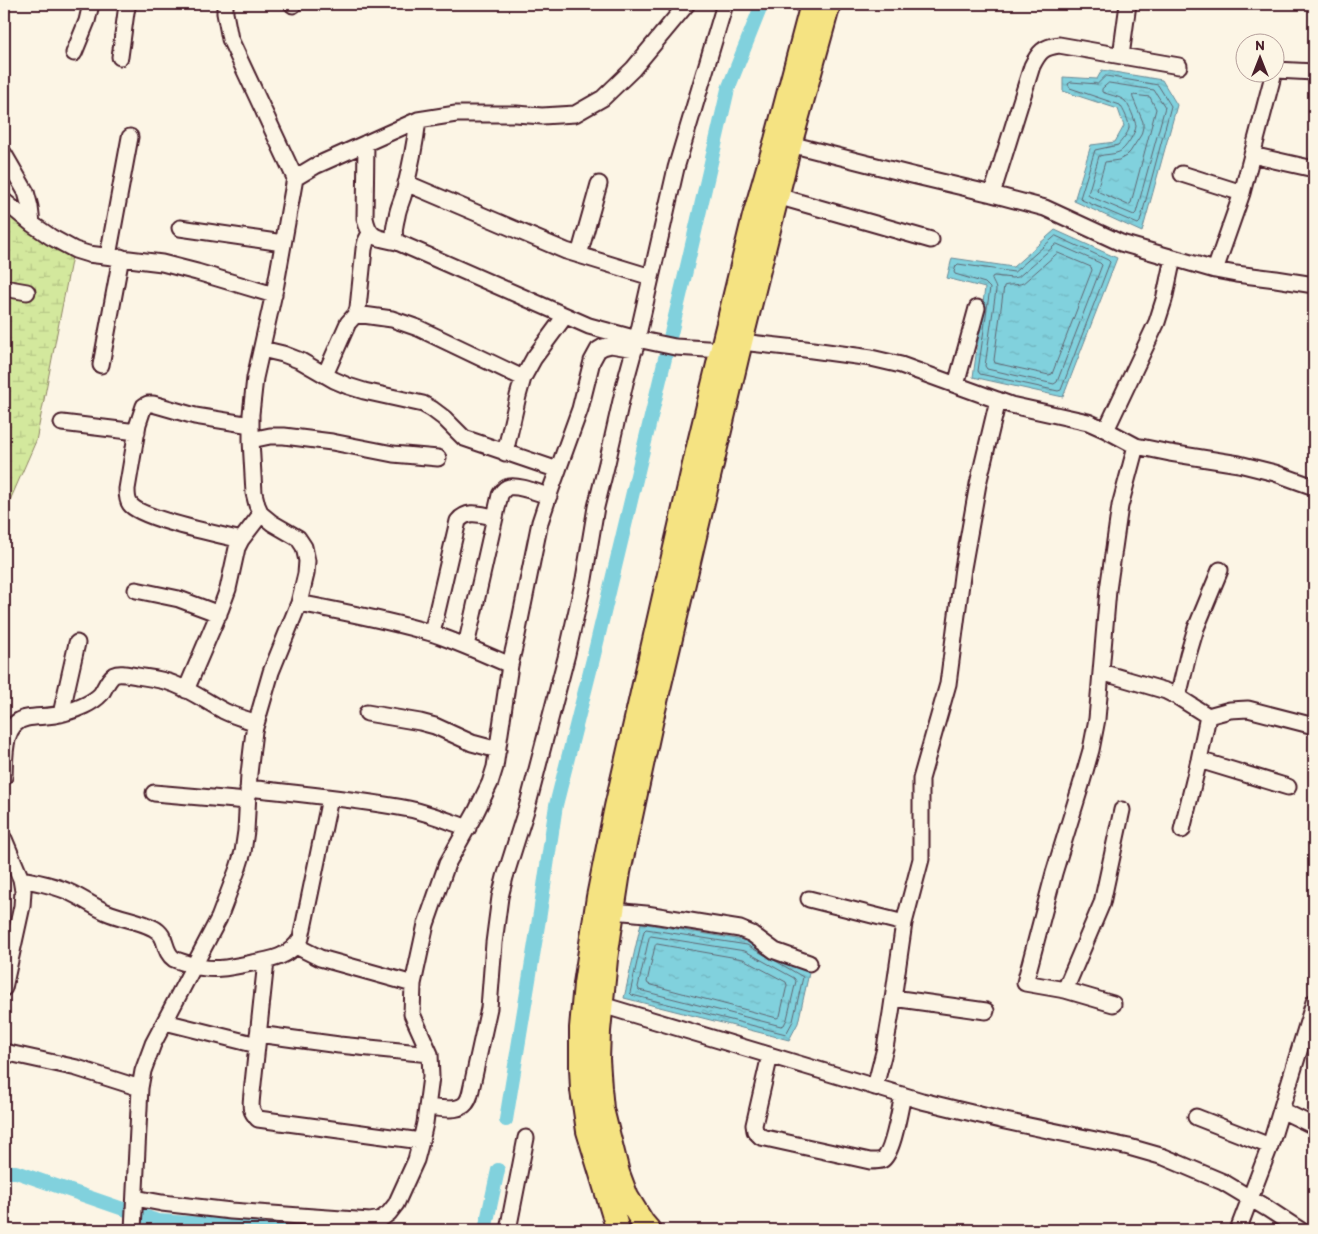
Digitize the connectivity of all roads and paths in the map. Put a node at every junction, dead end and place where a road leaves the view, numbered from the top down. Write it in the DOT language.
graph roads {
  1 [pos="91,4"];
  2 [pos="128,4"];
  3 [pos="225,4"];
  4 [pos="687,4"];
  5 [pos="725,4"];
  6 [pos="812,4"];
  7 [pos="829,4"];
  8 [pos="1128,4"];
  9 [pos="74,53"];
  10 [pos="1121,56"];
  11 [pos="120,57"];
  12 [pos="1179,66"];
  13 [pos="1286,71"];
  14 [pos="1314,72"];
  15 [pos="1272,82"];
  16 [pos="418,120"];
  17 [pos="130,137"];
  18 [pos="366,143"];
  19 [pos="783,143"];
  20 [pos="4,154"];
  21 [pos="1252,155"];
  22 [pos="1314,169"];
  23 [pos="1182,174"];
  24 [pos="295,178"];
  25 [pos="406,183"];
  26 [pos="599,184"];
  27 [pos="1242,193"];
  28 [pos="992,194"];
  29 [pos="777,196"];
  30 [pos="4,201"];
  31 [pos="32,224"];
  32 [pos="180,228"];
  33 [pos="370,233"];
  34 [pos="931,240"];
  35 [pos="397,242"];
  36 [pos="284,243"];
  37 [pos="579,255"];
  38 [pos="114,256"];
  39 [pos="1172,258"];
  40 [pos="1215,270"];
  41 [pos="651,277"];
  42 [pos="1314,285"];
  43 [pos="4,288"];
  44 [pos="27,292"];
  45 [pos="274,295"];
  46 [pos="977,308"];
  47 [pos="356,314"];
  48 [pos="564,316"];
  49 [pos="639,343"];
  50 [pos="262,349"];
  51 [pos="733,349"];
  52 [pos="101,365"];
  53 [pos="325,375"];
  54 [pos="523,378"];
  55 [pos="956,385"];
  56 [pos="998,400"];
  57 [pos="62,423"];
  58 [pos="1106,430"];
  59 [pos="137,432"];
  60 [pos="251,432"];
  61 [pos="1136,446"];
  62 [pos="505,453"];
  63 [pos="438,458"];
  64 [pos="558,470"];
  65 [pos="1314,487"];
  66 [pos="548,496"];
  67 [pos="260,514"];
  68 [pos="495,517"];
  69 [pos="241,540"];
  70 [pos="1220,570"];
  71 [pos="136,590"];
  72 [pos="299,603"];
  73 [pos="219,614"];
  74 [pos="432,634"];
  75 [pos="77,643"];
  76 [pos="466,646"];
  77 [pos="510,665"];
  78 [pos="1101,672"];
  79 [pos="186,690"];
  80 [pos="1178,697"];
  81 [pos="366,713"];
  82 [pos="61,714"];
  83 [pos="1208,716"];
  84 [pos="256,723"];
  85 [pos="1314,726"];
  86 [pos="498,750"];
  87 [pos="1199,760"];
  88 [pos="4,777"];
  89 [pos="1288,787"];
  90 [pos="154,793"];
  91 [pos="248,794"];
  92 [pos="330,798"];
  93 [pos="1122,810"];
  94 [pos="468,828"];
  95 [pos="1182,830"];
  96 [pos="4,838"];
  97 [pos="21,879"];
  98 [pos="809,899"];
  99 [pos="613,911"];
  100 [pos="904,923"];
  101 [pos="296,946"];
  102 [pos="266,961"];
  103 [pos="809,963"];
  104 [pos="194,966"];
  105 [pos="413,984"];
  106 [pos="4,988"];
  107 [pos="1065,990"];
  108 [pos="894,998"];
  109 [pos="1314,1002"];
  110 [pos="1113,1004"];
  111 [pos="602,1005"];
  112 [pos="986,1011"];
  113 [pos="165,1022"];
  114 [pos="257,1040"];
  115 [pos="4,1052"];
  116 [pos="430,1054"];
  117 [pos="770,1055"];
  118 [pos="876,1087"];
  119 [pos="140,1088"];
  120 [pos="903,1095"];
  121 [pos="428,1106"];
  122 [pos="1281,1110"];
  123 [pos="1196,1117"];
  124 [pos="1314,1126"];
  125 [pos="526,1138"];
  126 [pos="421,1141"];
  127 [pos="1270,1146"];
  128 [pos="1250,1198"];
  129 [pos="135,1200"];
  130 [pos="133,1230"];
  131 [pos="508,1230"];
  132 [pos="618,1230"];
  133 [pos="649,1230"];
  134 [pos="1238,1230"];
  135 [pos="1300,1230"];
  1 -- 9 [label="street"];
  2 -- 11 [label="street"];
  3 -- 24 [label="street"];
  4 -- 16 [label="street"];
  5 -- 41 [label="street"];
  6 -- 19 [label="main road"];
  7 -- 19 [label="main road"];
  8 -- 10 [label="street"];
  10 -- 12 [label="street"];
  10 -- 28 [label="street"];
  13 -- 14 [label="street"];
  15 -- 21 [label="street"];
  16 -- 18 [label="street"];
  16 -- 25 [label="street"];
  17 -- 38 [label="street"];
  18 -- 24 [label="street"];
  18 -- 33 [label="street"];
  19 -- 28 [label="street"];
  19 -- 29 [label="main road"];
  19 -- 51 [label="main road"];
  20 -- 31 [label="street"];
  21 -- 22 [label="street"];
  21 -- 27 [label="street"];
  23 -- 27 [label="street"];
  24 -- 36 [label="street"];
  25 -- 35 [label="street"];
  25 -- 37 [label="street"];
  26 -- 37 [label="street"];
  27 -- 40 [label="street"];
  28 -- 39 [label="street"];
  29 -- 34 [label="street"];
  29 -- 51 [label="main road"];
  30 -- 31 [label="street"];
  31 -- 38 [label="street"];
  32 -- 36 [label="street"];
  33 -- 35 [label="street"];
  33 -- 47 [label="street"];
  35 -- 48 [label="street"];
  36 -- 45 [label="street"];
  37 -- 41 [label="street"];
  38 -- 45 [label="street"];
  38 -- 52 [label="street"];
  39 -- 40 [label="street"];
  39 -- 58 [label="street"];
  40 -- 42 [label="street"];
  41 -- 49 [label="street"];
  43 -- 44 [label="street"];
  45 -- 50 [label="street"];
  46 -- 55 [label="street"];
  47 -- 53 [label="street"];
  47 -- 54 [label="street"];
  48 -- 49 [label="street"];
  48 -- 54 [label="street"];
  49 -- 51 [label="street"];
  49 -- 64 [label="street"];
  49 -- 121 [label="street"];
  50 -- 53 [label="street"];
  50 -- 60 [label="street"];
  51 -- 55 [label="street"];
  51 -- 99 [label="main road"];
  51 -- 132 [label="main road"];
  53 -- 62 [label="street"];
  54 -- 62 [label="street"];
  55 -- 56 [label="street"];
  56 -- 58 [label="street"];
  56 -- 100 [label="street"];
  57 -- 59 [label="street"];
  58 -- 61 [label="street"];
  59 -- 60 [label="street"];
  59 -- 69 [label="street"];
  60 -- 63 [label="street"];
  60 -- 67 [label="street"];
  61 -- 65 [label="street"];
  61 -- 78 [label="street"];
  62 -- 64 [label="street"];
  64 -- 66 [label="street"];
  66 -- 68 [label="street"];
  66 -- 77 [label="street"];
  67 -- 69 [label="street"];
  67 -- 72 [label="street"];
  68 -- 74 [label="street"];
  68 -- 76 [label="street"];
  69 -- 73 [label="street"];
  70 -- 80 [label="street"];
  71 -- 73 [label="street"];
  72 -- 74 [label="street"];
  72 -- 84 [label="street"];
  73 -- 79 [label="street"];
  74 -- 76 [label="street"];
  75 -- 82 [label="street"];
  76 -- 77 [label="street"];
  77 -- 86 [label="street"];
  78 -- 80 [label="street"];
  78 -- 107 [label="street"];
  79 -- 82 [label="street"];
  79 -- 84 [label="street"];
  80 -- 83 [label="street"];
  81 -- 86 [label="street"];
  82 -- 88 [label="street"];
  83 -- 85 [label="street"];
  83 -- 87 [label="street"];
  84 -- 91 [label="street"];
  86 -- 94 [label="street"];
  87 -- 89 [label="street"];
  87 -- 95 [label="street"];
  90 -- 91 [label="street"];
  91 -- 92 [label="street"];
  91 -- 104 [label="street"];
  92 -- 94 [label="street"];
  92 -- 101 [label="street"];
  93 -- 107 [label="street"];
  94 -- 105 [label="street"];
  96 -- 97 [label="street"];
  97 -- 104 [label="street"];
  97 -- 106 [label="street"];
  98 -- 100 [label="street"];
  99 -- 103 [label="street"];
  99 -- 111 [label="main road"];
  100 -- 108 [label="street"];
  101 -- 102 [label="street"];
  101 -- 105 [label="street"];
  102 -- 104 [label="street"];
  102 -- 114 [label="street"];
  104 -- 113 [label="street"];
  105 -- 116 [label="street"];
  107 -- 110 [label="street"];
  108 -- 112 [label="street"];
  108 -- 118 [label="street"];
  109 -- 122 [label="street"];
  111 -- 117 [label="street"];
  111 -- 133 [label="main road"];
  113 -- 114 [label="street"];
  113 -- 119 [label="street"];
  114 -- 116 [label="street"];
  114 -- 126 [label="street"];
  115 -- 119 [label="street"];
  116 -- 121 [label="street"];
  117 -- 118 [label="street"];
  117 -- 120 [label="street"];
  118 -- 120 [label="street"];
  119 -- 129 [label="street"];
  120 -- 128 [label="street"];
  121 -- 126 [label="street"];
  122 -- 124 [label="street"];
  122 -- 127 [label="street"];
  123 -- 127 [label="street"];
  125 -- 131 [label="street"];
  126 -- 129 [label="street"];
  127 -- 128 [label="street"];
  128 -- 134 [label="street"];
  128 -- 135 [label="street"];
  129 -- 130 [label="street"];
}
